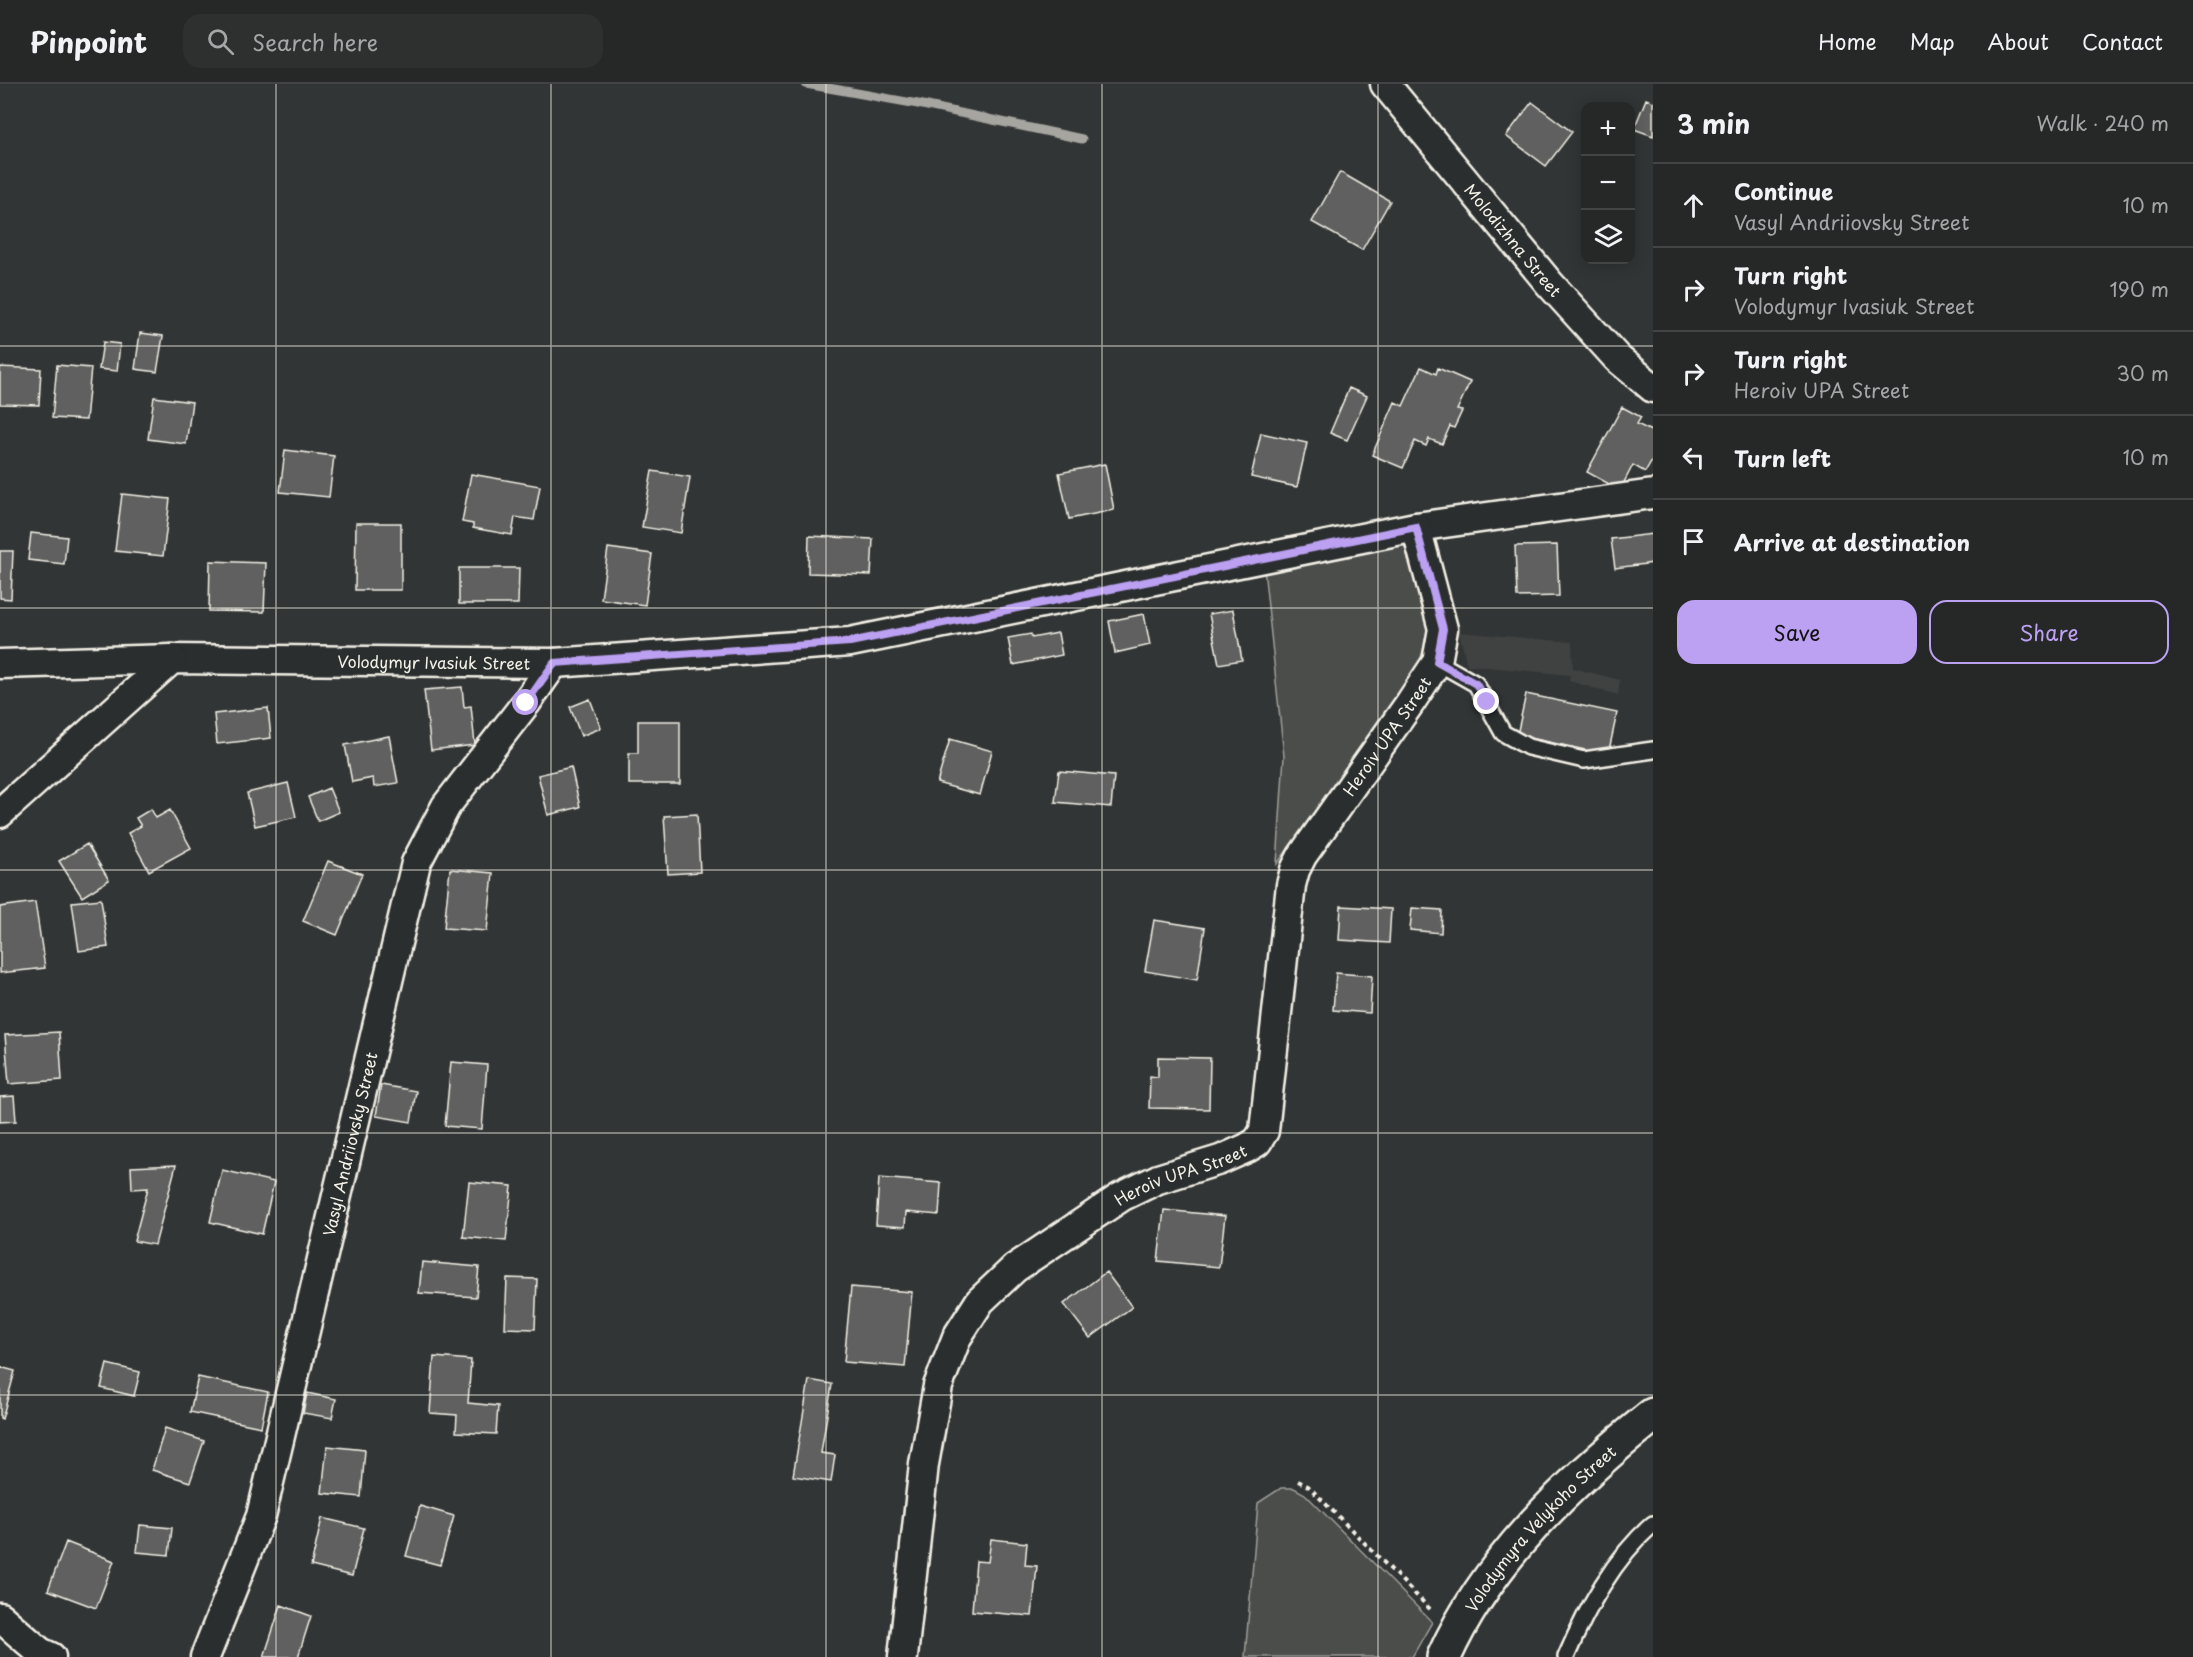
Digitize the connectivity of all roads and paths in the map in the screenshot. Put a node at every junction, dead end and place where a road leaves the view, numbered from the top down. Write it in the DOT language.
graph roads {
  1 [pos="1385,84"];
  2 [pos="1653,388"];
  3 [pos="1653,494"];
  4 [pos="1416,527"];
  5 [pos="171,659"];
  6 [pos="1437,662"];
  7 [pos="554,663"];
  8 [pos="0,664"];
  9 [pos="1653,750"];
  10 [pos="0,813"];
  11 [pos="1653,1415"];
  12 [pos="1298,1481"];
  13 [pos="1653,1524"];
  14 [pos="0,1617"];
  15 [pos="1450,1645"];
  16 [pos="51,1657"];
  17 [pos="206,1657"];
  18 [pos="903,1657"];
  19 [pos="1566,1657"];
  1 -- 2 [label="street, Molodizhna Street"];
  3 -- 4 [label="street, Volodymyr Ivasiuk Street"];
  4 -- 6 [label="street, Heroiv UPA Street"];
  4 -- 7 [label="street, Volodymyr Ivasiuk Street"];
  5 -- 7 [label="street, Volodymyr Ivasiuk Street"];
  5 -- 8 [label="street, Volodymyr Ivasiuk Street"];
  5 -- 10 [label="street"];
  6 -- 9 [label="lane"];
  6 -- 18 [label="street, Heroiv UPA Street"];
  7 -- 17 [label="street, Vasyl Andriiovsky Street"];
  11 -- 15 [label="street, Volodymyra Velykoho Street"];
  12 -- 15 [label="path"];
  13 -- 19 [label="lane"];
  14 -- 16 [label="street"];
}
